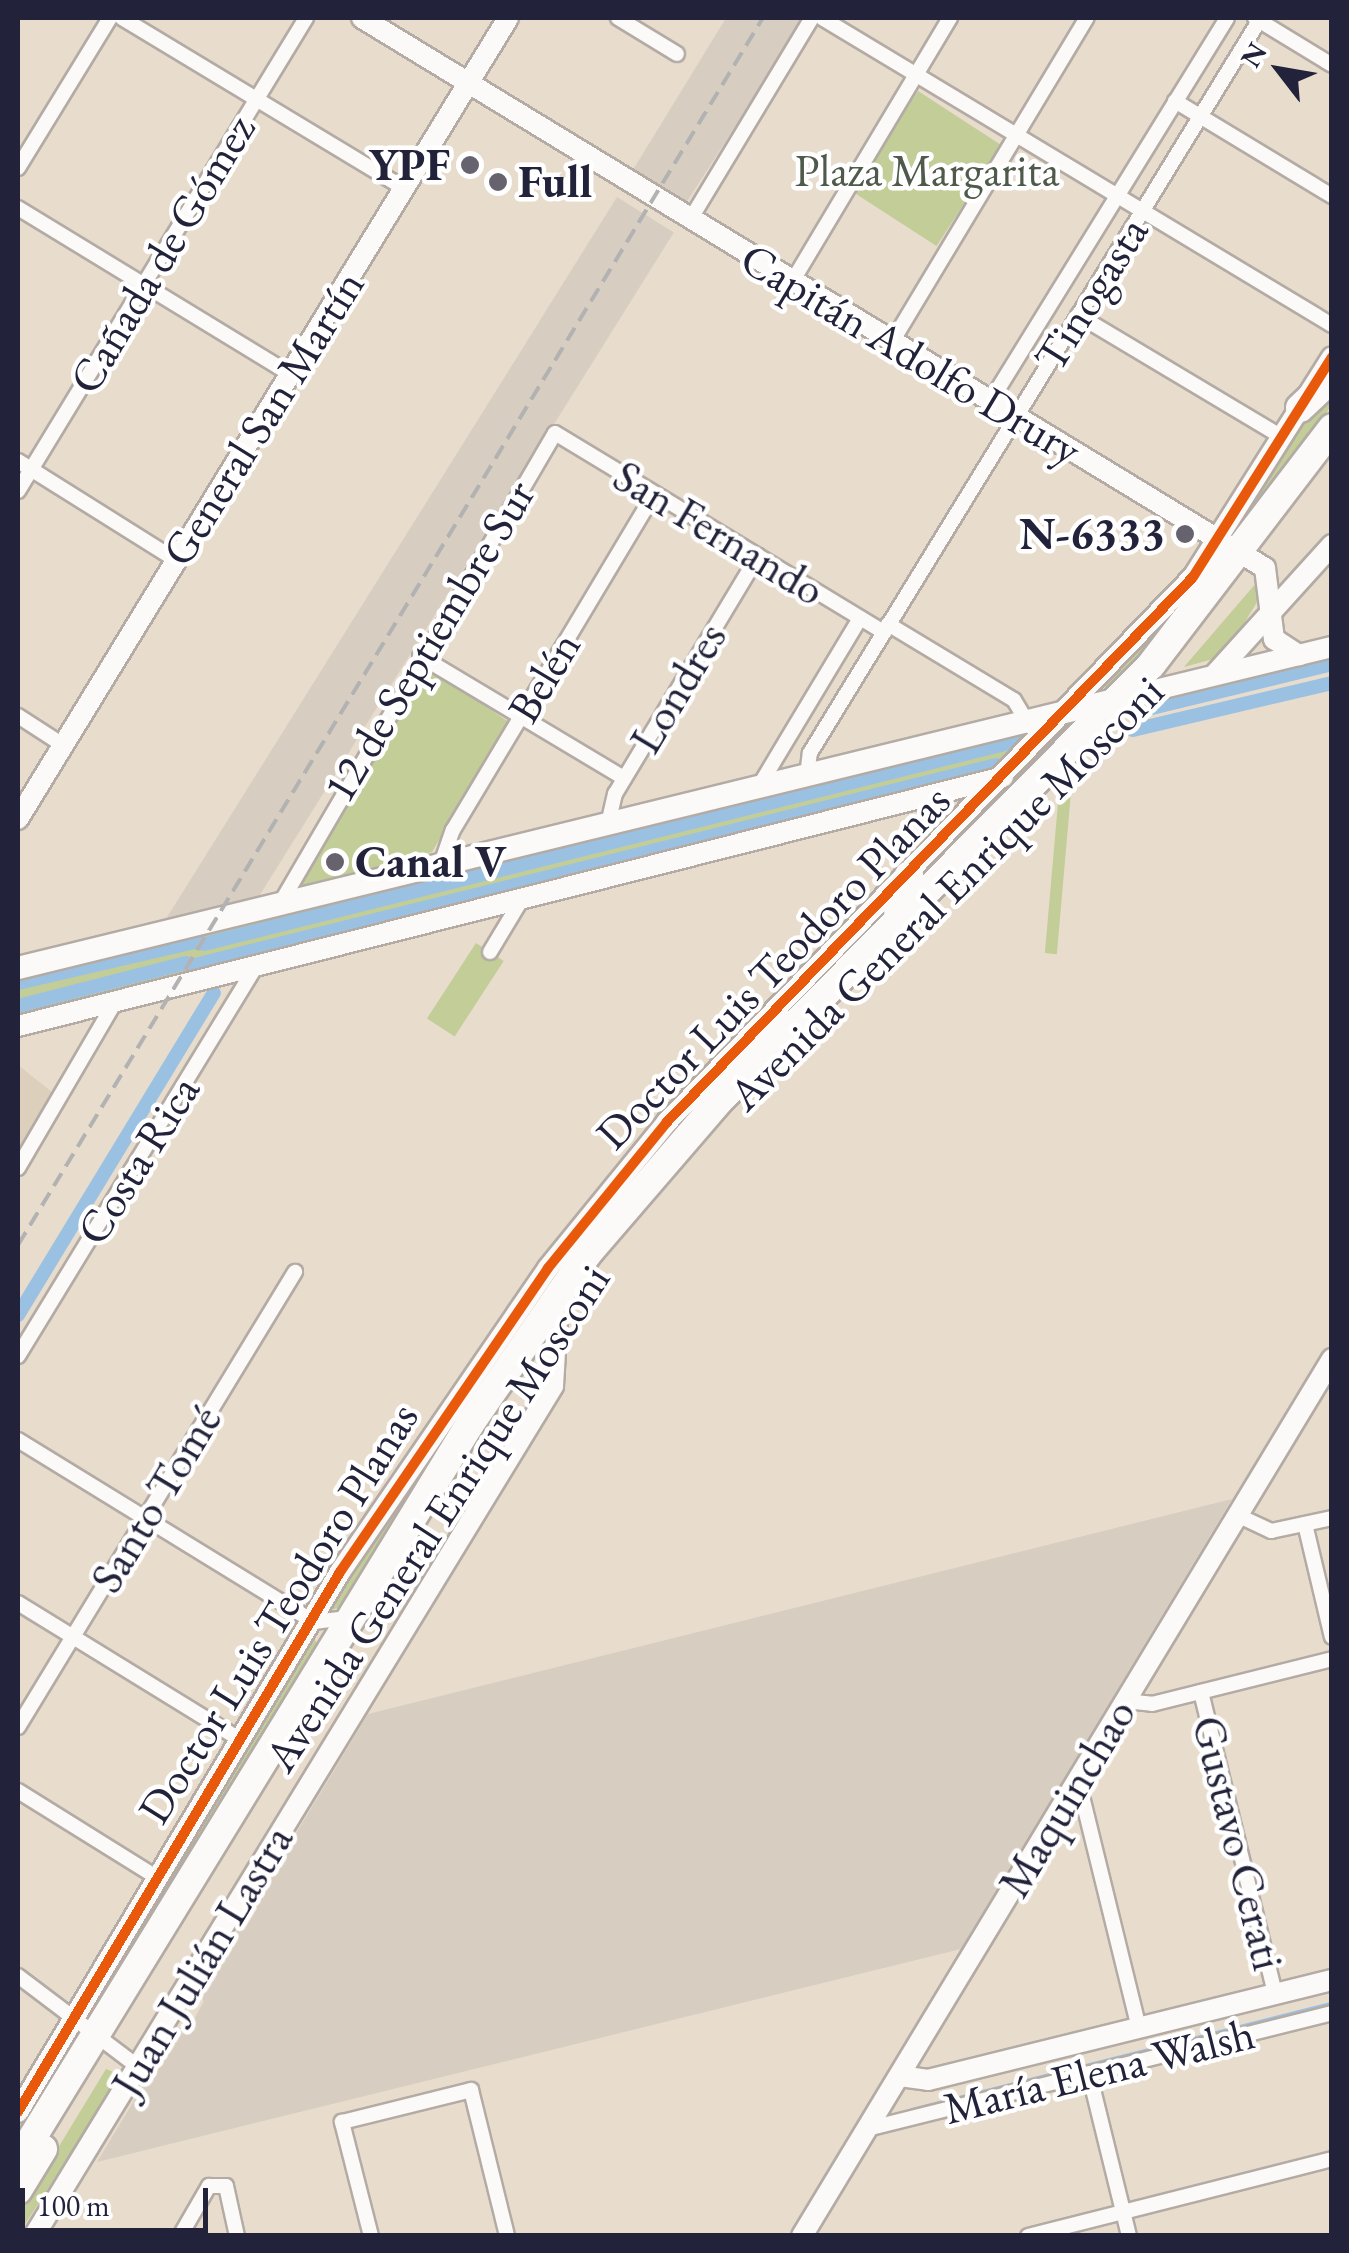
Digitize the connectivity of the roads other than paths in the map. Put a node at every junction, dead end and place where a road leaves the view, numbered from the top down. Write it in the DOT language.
graph roads {
  1 [pos="110,18"];
  2 [pos="122,18"];
  3 [pos="306,18"];
  4 [pos="364,18"];
  5 [pos="508,18"];
  6 [pos="618,18"];
  7 [pos="812,18"];
  8 [pos="822,18"];
  9 [pos="950,18"];
  10 [pos="1087,18"];
  11 [pos="1226,18"];
  12 [pos="1265,21"];
  13 [pos="677,54"];
  14 [pos="1332,65"];
  15 [pos="916,74"];
  16 [pos="468,84"];
  17 [pos="256,99"];
  18 [pos="1175,102"];
  19 [pos="1200,117"];
  20 [pos="1016,135"];
  21 [pos="18,168"];
  22 [pos="404,188"];
  23 [pos="1117,196"];
  24 [pos="1332,196"];
  25 [pos="18,208"];
  26 [pos="1142,211"];
  27 [pos="690,220"];
  28 [pos="792,282"];
  29 [pos="143,284"];
  30 [pos="1078,315"];
  31 [pos="1332,325"];
  32 [pos="892,342"];
  33 [pos="1332,358"];
  34 [pos="290,374"];
  35 [pos="1332,378"];
  36 [pos="990,402"];
  37 [pos="1300,408"];
  38 [pos="1015,417"];
  39 [pos="1332,428"];
  40 [pos="554,433"];
  41 [pos="1282,438"];
  42 [pos="1332,458"];
  43 [pos="24,465"];
  44 [pos="18,490"];
  45 [pos="654,494"];
  46 [pos="1332,545"];
  47 [pos="1239,552"];
  48 [pos="758,556"];
  49 [pos="176,560"];
  50 [pos="1272,615"];
  51 [pos="860,618"];
  52 [pos="886,628"];
  53 [pos="1332,647"];
  54 [pos="1299,655"];
  55 [pos="420,656"];
  56 [pos="1102,674"];
  57 [pos="1215,674"];
  58 [pos="1148,692"];
  59 [pos="1120,699"];
  60 [pos="1066,714"];
  61 [pos="18,716"];
  62 [pos="521,716"];
  63 [pos="1029,722"];
  64 [pos="63,745"];
  65 [pos="1032,748"];
  66 [pos="807,776"];
  67 [pos="1005,776"];
  68 [pos="624,778"];
  69 [pos="758,788"];
  70 [pos="947,792"];
  71 [pos="964,818"];
  72 [pos="18,819"];
  73 [pos="608,824"];
  74 [pos="441,864"];
  75 [pos="909,874"];
  76 [pos="524,894"];
  77 [pos="280,904"];
  78 [pos="899,920"];
  79 [pos="490,952"];
  80 [pos="258,964"];
  81 [pos="18,968"];
  82 [pos="115,1002"];
  83 [pos="18,1026"];
  84 [pos="18,1168"];
  85 [pos="295,1272"];
  86 [pos="557,1320"];
  87 [pos="18,1356"];
  88 [pos="1332,1359"];
  89 [pos="18,1440"];
  90 [pos="1237,1515"];
  91 [pos="145,1518"];
  92 [pos="1332,1518"];
  93 [pos="1305,1524"];
  94 [pos="18,1603"];
  95 [pos="357,1607"];
  96 [pos="311,1620"];
  97 [pos="72,1637"];
  98 [pos="1332,1637"];
  99 [pos="1332,1659"];
  100 [pos="1201,1692"];
  101 [pos="1125,1702"];
  102 [pos="18,1727"];
  103 [pos="239,1740"];
  104 [pos="1078,1780"];
  105 [pos="18,1791"];
  106 [pos="156,1877"];
  107 [pos="18,1976"];
  108 [pos="1332,1980"];
  109 [pos="1275,1994"];
  110 [pos="76,2012"];
  111 [pos="1332,2013"];
  112 [pos="1139,2028"];
  113 [pos="103,2036"];
  114 [pos="137,2066"];
  115 [pos="1088,2074"];
  116 [pos="900,2076"];
  117 [pos="18,2112"];
  118 [pos="866,2128"];
  119 [pos="1332,2160"];
  120 [pos="18,2161"];
  121 [pos="18,2190"];
  122 [pos="1123,2212"];
  123 [pos="34,2236"];
  124 [pos="180,2236"];
  125 [pos="237,2236"];
  126 [pos="370,2236"];
  127 [pos="507,2236"];
  128 [pos="802,2236"];
  129 [pos="1028,2236"];
  130 [pos="1129,2236"];
  1 -- 21 [label="street"];
  2 -- 17 [label="street"];
  3 -- 17 [label="street, Cañada de Gómez"];
  4 -- 16 [label="street, Capitán Adolfo Drury"];
  5 -- 16 [label="street, General San Martín"];
  6 -- 13 [label="street"];
  7 -- 27 [label="street"];
  8 -- 15 [label="street"];
  9 -- 15 [label="street"];
  10 -- 20 [label="street"];
  11 -- 18 [label="street, Tinogasta"];
  12 -- 14 [label="street"];
  12 -- 19 [label="street, Tinogasta"];
  15 -- 20 [label="street"];
  15 -- 28 [label="street"];
  16 -- 22 [label="street, General San Martín"];
  16 -- 27 [label="street, Capitán Adolfo Drury"];
  17 -- 22 [label="street"];
  17 -- 29 [label="street, Cañada de Gómez"];
  18 -- 19 [label="street"];
  18 -- 23 [label="street, Tinogasta"];
  19 -- 24 [label="street"];
  19 -- 26 [label="street, Tinogasta"];
  20 -- 23 [label="street"];
  20 -- 32 [label="street"];
  22 -- 34 [label="street, General San Martín"];
  23 -- 26 [label="street"];
  23 -- 36 [label="street, Tinogasta"];
  25 -- 29 [label="street"];
  26 -- 30 [label="street, Tinogasta"];
  26 -- 31 [label="street"];
  27 -- 28 [label="street, Capitán Adolfo Drury"];
  28 -- 32 [label="street, Capitán Adolfo Drury"];
  29 -- 34 [label="street"];
  29 -- 43 [label="street, Cañada de Gómez"];
  30 -- 38 [label="street, Tinogasta"];
  30 -- 41 [label="street"];
  32 -- 36 [label="street, Capitán Adolfo Drury"];
  33 -- 37 [label="street, Doctor Luis Teodoro Planas"];
  34 -- 49 [label="street, General San Martín"];
  35 -- 37 [label="highway"];
  36 -- 38 [label="street, Capitán Adolfo Drury"];
  37 -- 41 [label="street, Doctor Luis Teodoro Planas"];
  38 -- 47 [label="street, Capitán Adolfo Drury"];
  38 -- 52 [label="street, Tinogasta"];
  39 -- 47 [label="highway, Avenida General Enrique Mosconi"];
  40 -- 45 [label="street, San Fernando"];
  40 -- 55 [label="street, 12 de Septiembre Sur"];
  41 -- 47 [label="street, Doctor Luis Teodoro Planas"];
  42 -- 47 [label="highway, Avenida General Enrique Mosconi"];
  43 -- 44 [label="street, Cañada de Gómez"];
  43 -- 49 [label="street"];
  45 -- 48 [label="street, San Fernando"];
  45 -- 62 [label="street, Belén"];
  46 -- 50 [label="street"];
  47 -- 50 [label="street"];
  47 -- 56 [label="street, Doctor Luis Teodoro Planas"];
  47 -- 58 [label="highway, Avenida General Enrique Mosconi"];
  47 -- 59 [label="highway, Avenida General Enrique Mosconi"];
  48 -- 51 [label="street, San Fernando"];
  48 -- 68 [label="street, Londres"];
  49 -- 64 [label="street, General San Martín"];
  50 -- 54 [label="street"];
  50 -- 57 [label="street"];
  51 -- 52 [label="street, San Fernando"];
  51 -- 69 [label="street"];
  52 -- 63 [label="street, San Fernando"];
  52 -- 66 [label="street, Tinogasta"];
  53 -- 54 [label="street"];
  54 -- 57 [label="street"];
  55 -- 62 [label="street"];
  55 -- 77 [label="street, 12 de Septiembre Sur"];
  56 -- 59 [label="street"];
  56 -- 60 [label="street, Doctor Luis Teodoro Planas"];
  57 -- 58 [label="street"];
  58 -- 59 [label="main road"];
  58 -- 86 [label="highway, Avenida General Enrique Mosconi"];
  59 -- 60 [label="main road"];
  59 -- 78 [label="highway, Avenida General Enrique Mosconi"];
  60 -- 63 [label="main road"];
  60 -- 65 [label="street, Doctor Luis Teodoro Planas"];
  61 -- 64 [label="street"];
  62 -- 68 [label="street"];
  62 -- 74 [label="street, Belén"];
  63 -- 65 [label="street"];
  63 -- 66 [label="main road"];
  64 -- 72 [label="street, General San Martín"];
  65 -- 67 [label="street, Doctor Luis Teodoro Planas"];
  66 -- 69 [label="main road"];
  67 -- 70 [label="street"];
  67 -- 71 [label="street, Doctor Luis Teodoro Planas"];
  68 -- 73 [label="street, Londres"];
  69 -- 73 [label="main road"];
  70 -- 71 [label="street"];
  70 -- 76 [label="street"];
  71 -- 75 [label="street, Doctor Luis Teodoro Planas"];
  73 -- 74 [label="main road"];
  74 -- 77 [label="main road"];
  75 -- 78 [label="highway"];
  75 -- 96 [label="street, Doctor Luis Teodoro Planas"];
  76 -- 79 [label="street"];
  76 -- 80 [label="street"];
  77 -- 81 [label="main road"];
  78 -- 95 [label="highway, Avenida General Enrique Mosconi"];
  80 -- 82 [label="street"];
  80 -- 87 [label="street, Costa Rica"];
  82 -- 83 [label="street"];
  82 -- 84 [label="street"];
  85 -- 91 [label="street, Santo Tomé"];
  86 -- 113 [label="highway, Avenida General Enrique Mosconi"];
  86 -- 114 [label="street, Juan Julián Lastra"];
  88 -- 90 [label="street, Maquinchao"];
  89 -- 91 [label="street"];
  90 -- 93 [label="street"];
  90 -- 101 [label="street, Maquinchao"];
  91 -- 96 [label="street"];
  91 -- 97 [label="street, Santo Tomé"];
  92 -- 93 [label="street"];
  93 -- 98 [label="street"];
  94 -- 97 [label="street"];
  95 -- 96 [label="street"];
  95 -- 113 [label="highway, Avenida General Enrique Mosconi"];
  96 -- 103 [label="street, Doctor Luis Teodoro Planas"];
  97 -- 102 [label="street, Santo Tomé"];
  97 -- 103 [label="street"];
  99 -- 100 [label="street"];
  100 -- 101 [label="street"];
  100 -- 109 [label="street, Gustavo Cerati"];
  101 -- 104 [label="street, Maquinchao"];
  103 -- 106 [label="street, Doctor Luis Teodoro Planas"];
  104 -- 112 [label="street"];
  104 -- 116 [label="street, Maquinchao"];
  105 -- 106 [label="street"];
  106 -- 110 [label="street, Doctor Luis Teodoro Planas"];
  107 -- 110 [label="street"];
  108 -- 109 [label="street, María Elena Walsh"];
  109 -- 112 [label="street, María Elena Walsh"];
  110 -- 113 [label="street"];
  110 -- 117 [label="street, Doctor Luis Teodoro Planas"];
  111 -- 115 [label="street, María Elena Walsh"];
  112 -- 116 [label="street, María Elena Walsh"];
  113 -- 114 [label="street"];
  113 -- 120 [label="highway, Avenida General Enrique Mosconi"];
  113 -- 121 [label="highway, Avenida General Enrique Mosconi"];
  114 -- 123 [label="street, Juan Julián Lastra"];
  115 -- 118 [label="street, María Elena Walsh"];
  115 -- 122 [label="street"];
  116 -- 118 [label="street, Maquinchao"];
  118 -- 128 [label="street, Maquinchao"];
  119 -- 122 [label="street"];
  122 -- 129 [label="street"];
  122 -- 130 [label="street"];
  124 -- 125 [label="street"];
  126 -- 127 [label="street"];
}
